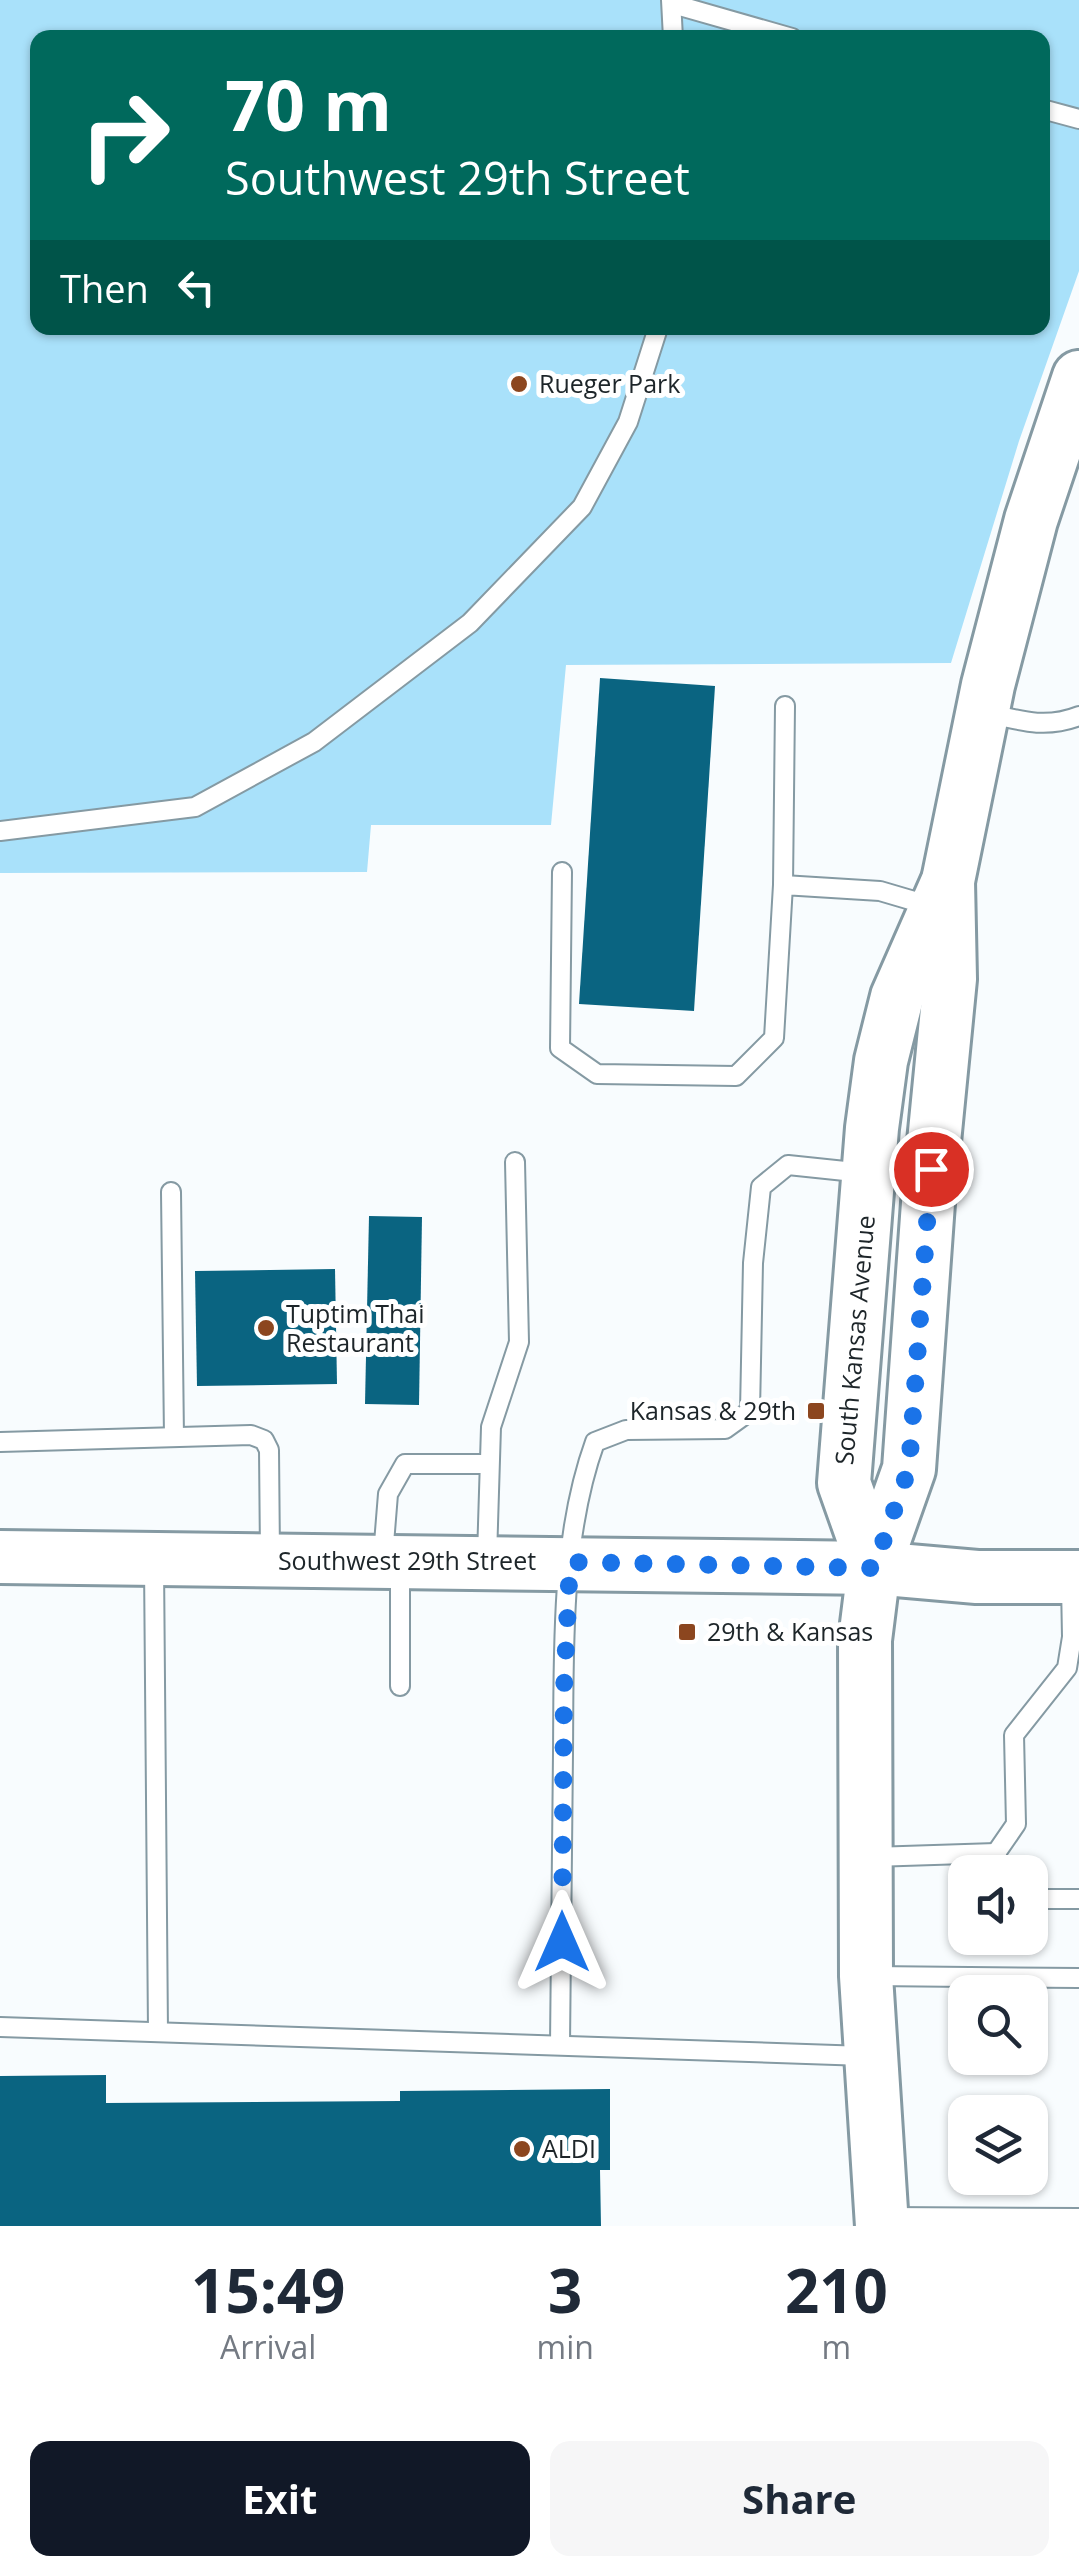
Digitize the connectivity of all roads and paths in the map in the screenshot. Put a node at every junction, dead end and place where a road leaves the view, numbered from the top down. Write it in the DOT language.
graph roads {
  1 [pos="672,2"];
  2 [pos="673,30"];
  3 [pos="765,30"];
  4 [pos="1050,110"];
  5 [pos="1079,119"];
  6 [pos="656,335"];
  7 [pos="1079,377"];
  8 [pos="785,706"];
  9 [pos="983,711"];
  10 [pos="1079,716"];
  11 [pos="0,831"];
  12 [pos="562,872"];
  13 [pos="784,886"];
  14 [pos="942,894"];
  15 [pos="515,1162"];
  16 [pos="870,1174"];
  17 [pos="171,1192"];
  18 [pos="174,1438"];
  19 [pos="0,1442"];
  20 [pos="490,1464"];
  21 [pos="0,1556"];
  22 [pos="154,1558"];
  23 [pos="270,1560"];
  24 [pos="391,1562"];
  25 [pos="487,1562"];
  26 [pos="570,1562"];
  27 [pos="874,1568"];
  28 [pos="1075,1577"];
  29 [pos="400,1686"];
  30 [pos="996,1853"];
  31 [pos="866,1858"];
  32 [pos="1048,1898"];
  33 [pos="1079,1899"];
  34 [pos="866,1976"];
  35 [pos="1079,1978"];
  36 [pos="0,2027"];
  37 [pos="158,2032"];
  38 [pos="560,2045"];
  39 [pos="871,2056"];
  40 [pos="1079,2218"];
  41 [pos="882,2221"];
  1 -- 2 [label="lane"];
  1 -- 3 [label="lane"];
  4 -- 5 [label="lane"];
  6 -- 11 [label="lane"];
  7 -- 9 [label="main road, South Kansas Avenue"];
  8 -- 13 [label="lane"];
  9 -- 10 [label="lane"];
  9 -- 14 [label="main road, South Kansas Avenue"];
  12 -- 13 [label="lane"];
  13 -- 14 [label="lane"];
  14 -- 16 [label="main road, South Kansas Avenue"];
  14 -- 27 [label="main road, South Kansas Avenue"];
  15 -- 20 [label="lane"];
  16 -- 26 [label="lane"];
  16 -- 27 [label="main road, South Kansas Avenue"];
  17 -- 18 [label="lane"];
  18 -- 19 [label="lane"];
  18 -- 23 [label="lane"];
  20 -- 24 [label="lane"];
  20 -- 25 [label="lane"];
  21 -- 22 [label="main road, Southwest 29th Street"];
  22 -- 23 [label="main road, Southwest 29th Street"];
  22 -- 37 [label="lane"];
  23 -- 24 [label="main road, Southwest 29th Street"];
  24 -- 25 [label="main road, Southwest 29th Street"];
  24 -- 29 [label="lane"];
  25 -- 26 [label="main road, Southwest 29th Street"];
  26 -- 27 [label="main road, Southwest 29th Street"];
  26 -- 38 [label="lane"];
  27 -- 28 [label="main road, Southwest 29th Street"];
  27 -- 31 [label="main road, South Kansas Avenue"];
  28 -- 30 [label="lane"];
  30 -- 31 [label="lane"];
  31 -- 34 [label="main road, South Kansas Avenue"];
  32 -- 33 [label="lane"];
  34 -- 35 [label="lane"];
  34 -- 39 [label="main road, South Kansas Avenue"];
  36 -- 37 [label="lane"];
  37 -- 38 [label="lane"];
  38 -- 39 [label="lane"];
  39 -- 41 [label="main road, South Kansas Avenue"];
  40 -- 41 [label="lane"];
}
